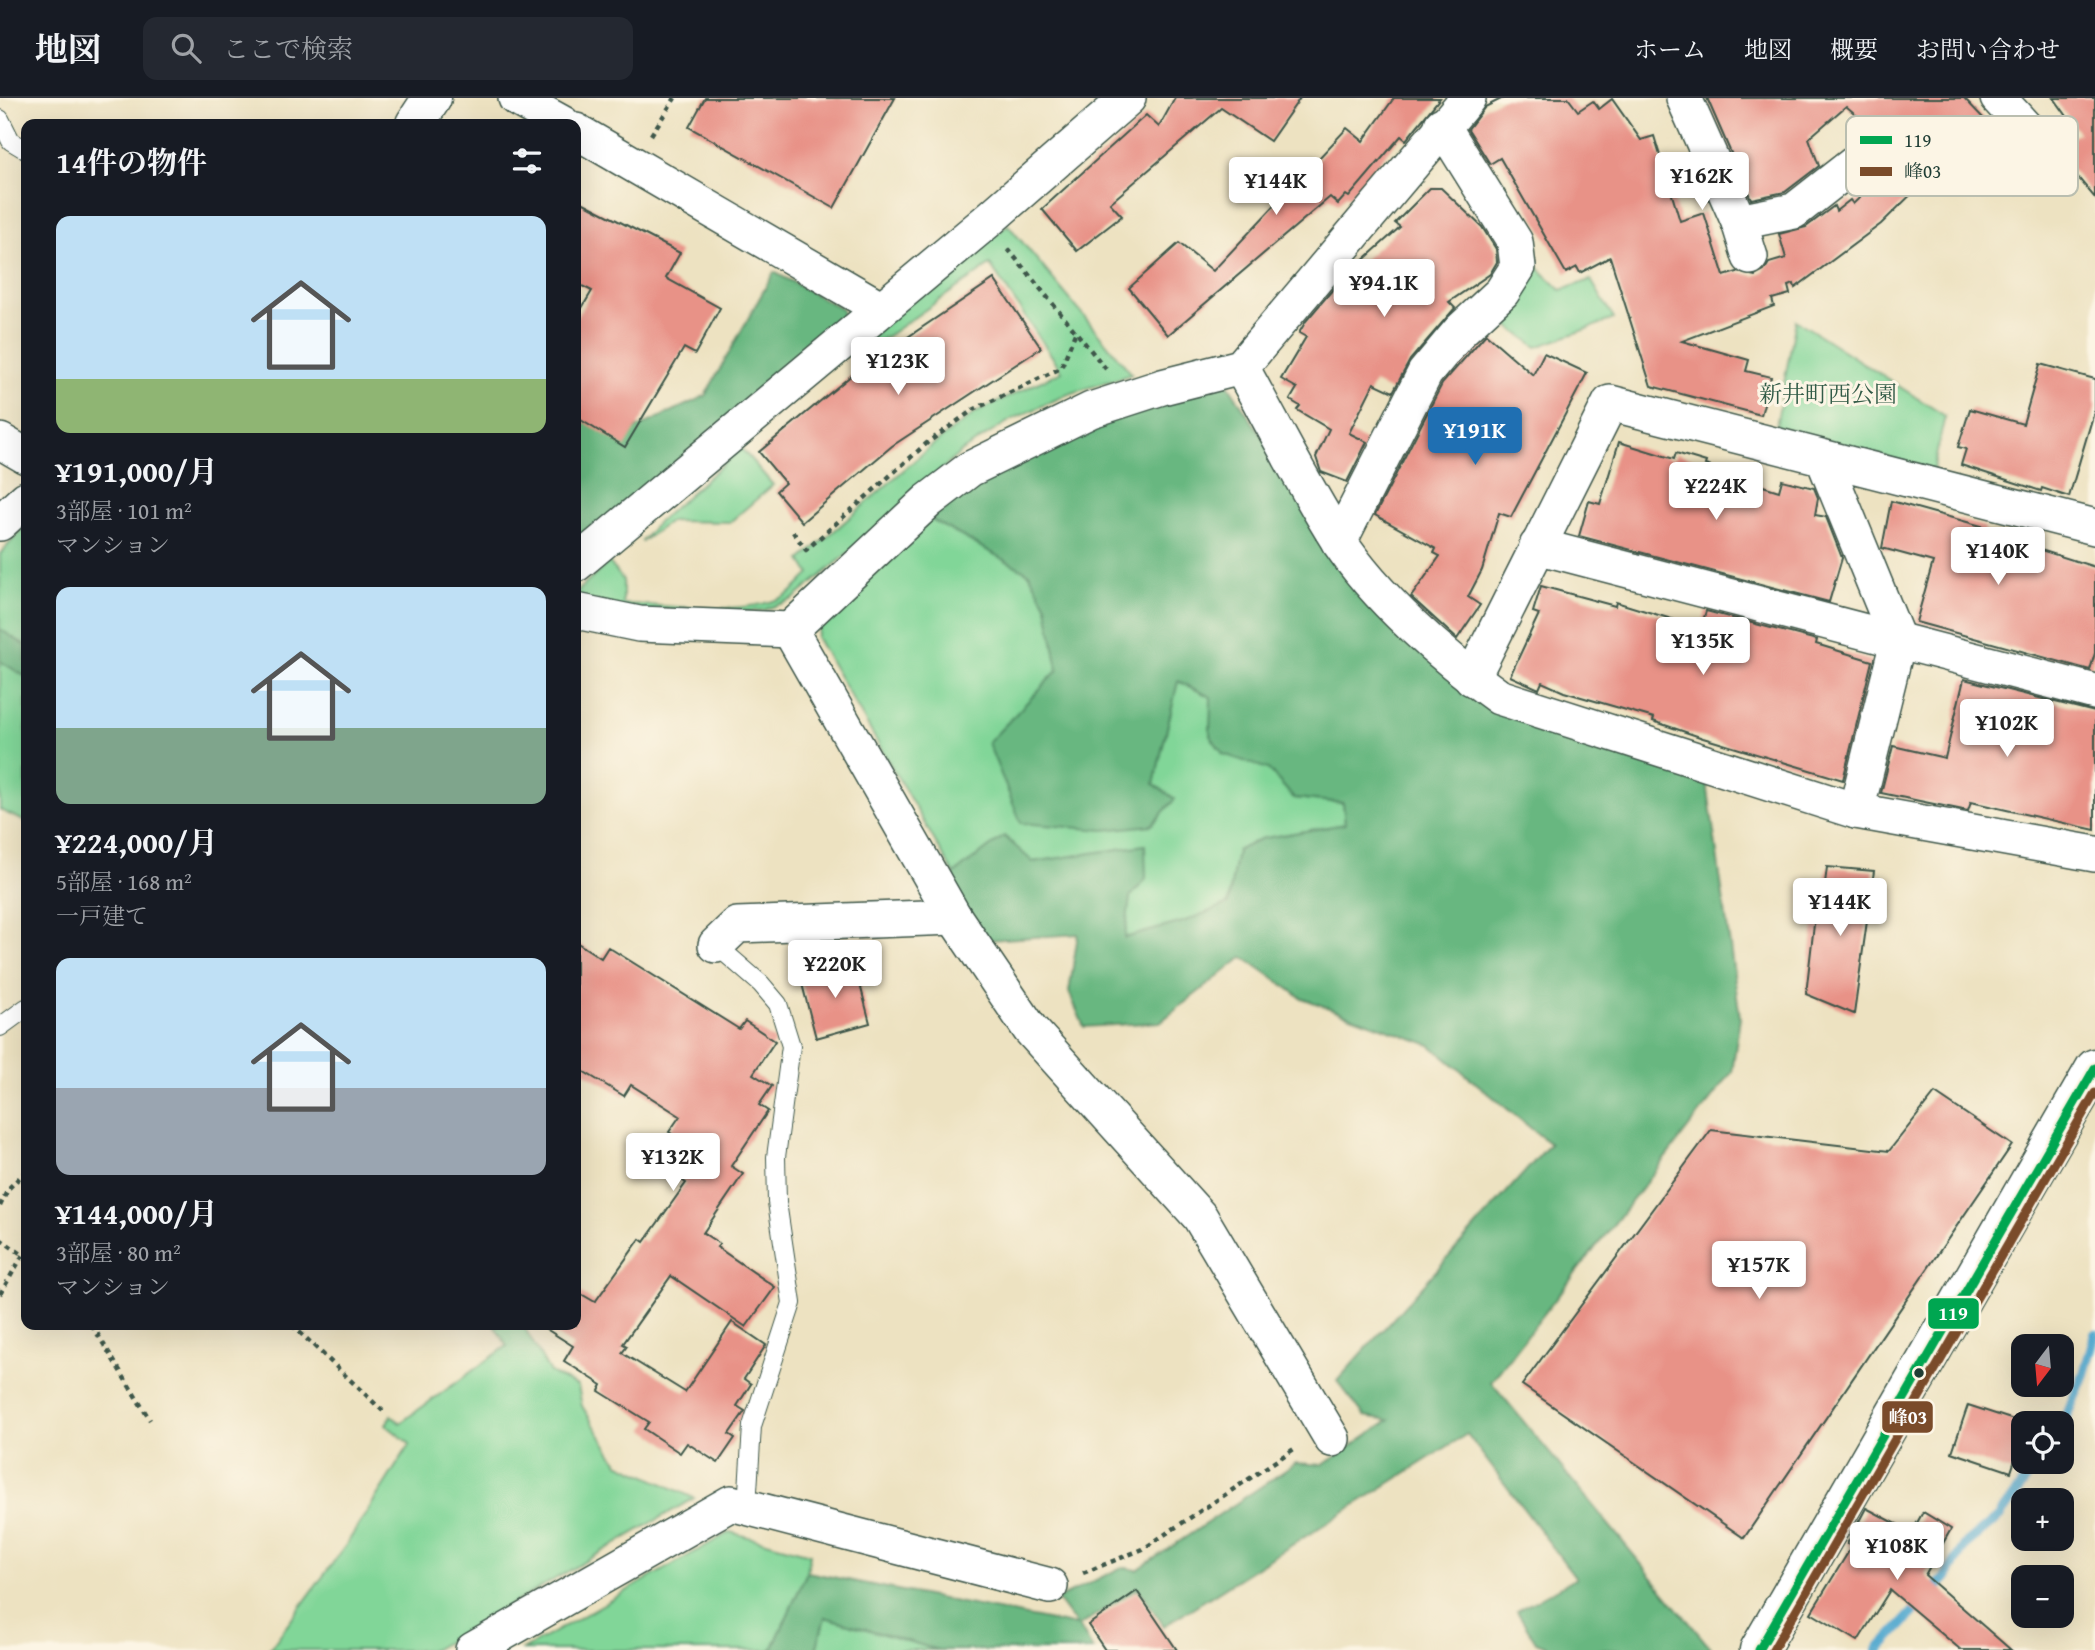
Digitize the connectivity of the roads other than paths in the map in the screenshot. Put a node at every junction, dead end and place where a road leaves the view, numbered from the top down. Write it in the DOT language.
graph roads {
  1 [pos="432,98"];
  2 [pos="516,98"];
  3 [pos="1128,98"];
  4 [pos="1468,98"];
  5 [pos="1684,98"];
  6 [pos="1998,98"];
  7 [pos="2014,116"];
  8 [pos="0,119"];
  9 [pos="418,119"];
  10 [pos="554,119"];
  11 [pos="1442,125"];
  12 [pos="581,134"];
  13 [pos="12,146"];
  14 [pos="1846,170"];
  15 [pos="1739,222"];
  16 [pos="1751,257"];
  17 [pos="880,308"];
  18 [pos="1241,367"];
  19 [pos="0,440"];
  20 [pos="21,453"];
  21 [pos="1824,460"];
  22 [pos="21,504"];
  23 [pos="0,523"];
  24 [pos="2095,527"];
  25 [pos="1339,542"];
  26 [pos="1537,546"];
  27 [pos="581,561"];
  28 [pos="581,612"];
  29 [pos="790,630"];
  30 [pos="1898,642"];
  31 [pos="1472,678"];
  32 [pos="2095,692"];
  33 [pos="1856,811"];
  34 [pos="2095,854"];
  35 [pos="954,917"];
  36 [pos="716,946"];
  37 [pos="21,1012"];
  38 [pos="0,1027"];
  39 [pos="2095,1068"];
  40 [pos="1332,1439"];
  41 [pos="747,1507"];
  42 [pos="1050,1586"];
  43 [pos="473,1650"];
  44 [pos="1759,1650"];
  1 -- 9 [label="street"];
  2 -- 10 [label="street"];
  3 -- 17 [label="street"];
  4 -- 11 [label="street"];
  5 -- 15 [label="street"];
  6 -- 7 [label="street"];
  8 -- 13 [label="lane"];
  11 -- 18 [label="street"];
  11 -- 25 [label="street"];
  12 -- 17 [label="street"];
  14 -- 15 [label="street"];
  15 -- 16 [label="street"];
  17 -- 27 [label="street"];
  18 -- 25 [label="street"];
  18 -- 29 [label="street"];
  19 -- 20 [label="street"];
  21 -- 24 [label="street"];
  21 -- 26 [label="street"];
  21 -- 30 [label="street"];
  22 -- 23 [label="street"];
  25 -- 31 [label="street"];
  26 -- 30 [label="street"];
  26 -- 31 [label="street"];
  28 -- 29 [label="street"];
  29 -- 35 [label="street"];
  30 -- 32 [label="street"];
  30 -- 33 [label="street"];
  31 -- 33 [label="street"];
  33 -- 34 [label="street"];
  35 -- 36 [label="street"];
  35 -- 40 [label="street"];
  36 -- 41 [label="lane"];
  37 -- 38 [label="lane"];
  39 -- 44 [label="street"];
  41 -- 42 [label="street"];
  41 -- 43 [label="street"];
}
